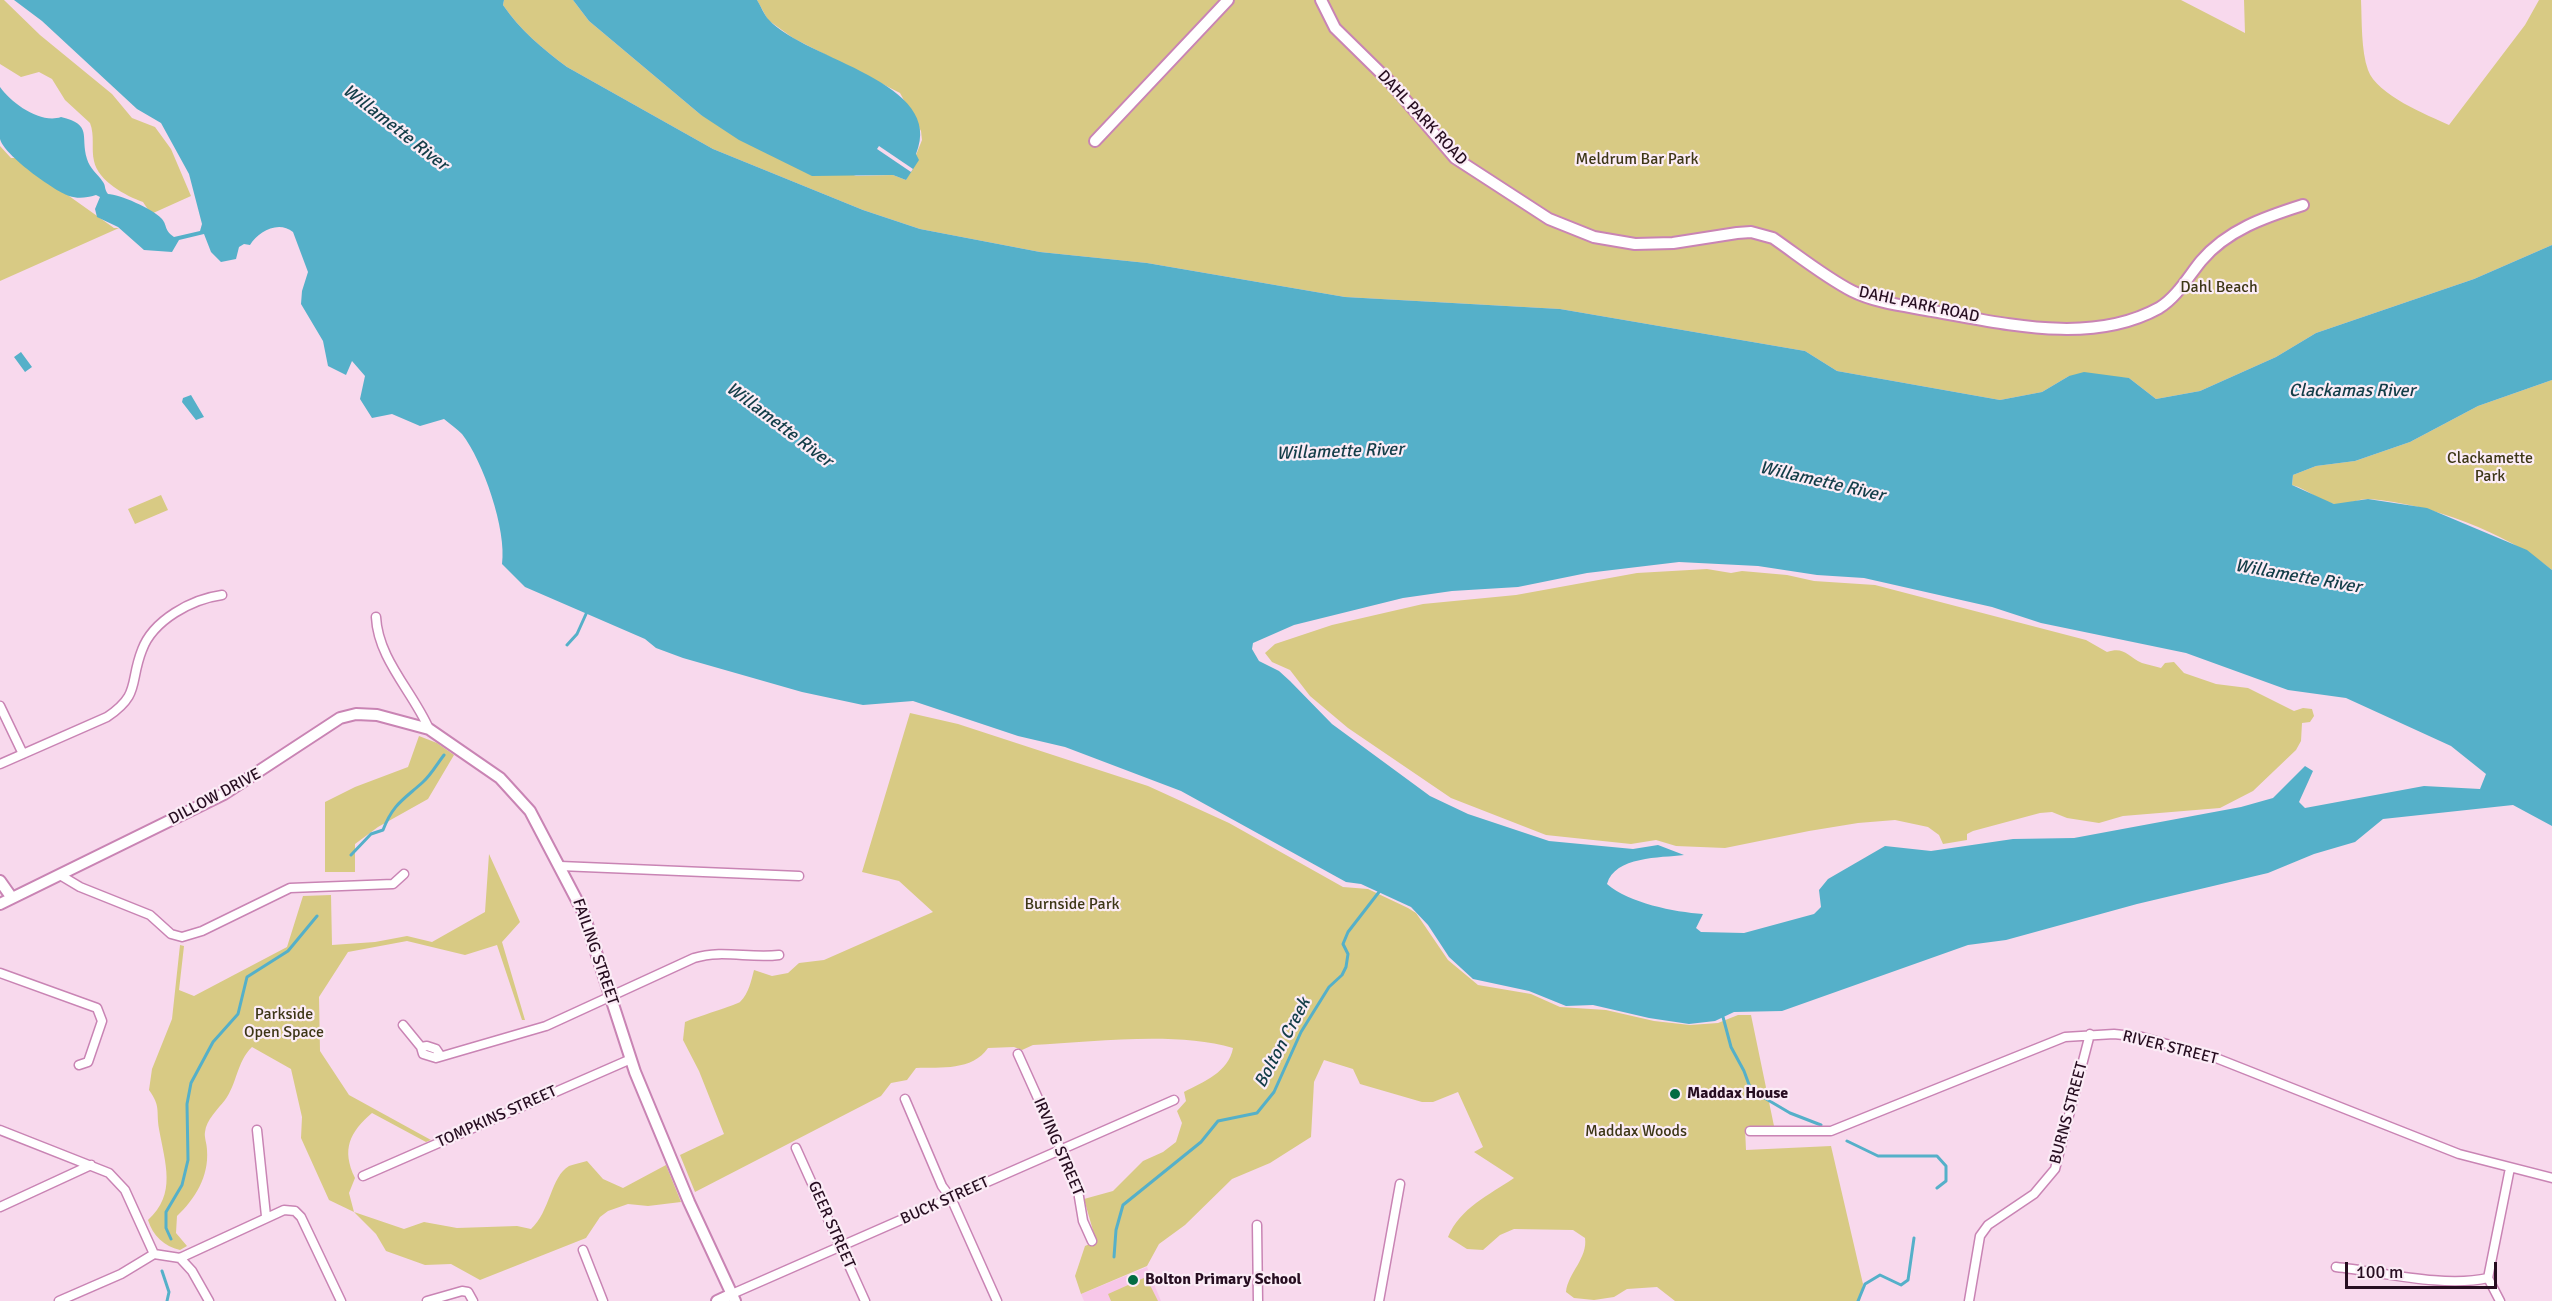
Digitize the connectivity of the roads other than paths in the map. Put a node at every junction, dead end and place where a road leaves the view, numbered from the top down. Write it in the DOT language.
graph roads {
  1 [pos="1228,0"];
  2 [pos="1321,0"];
  3 [pos="1095,141"];
  4 [pos="2303,205"];
  5 [pos="222,595"];
  6 [pos="376,617"];
  7 [pos="0,706"];
  8 [pos="429,729"];
  9 [pos="23,754"];
  10 [pos="0,764"];
  11 [pos="560,866"];
  12 [pos="404,874"];
  13 [pos="60,875"];
  14 [pos="799,876"];
  15 [pos="0,881"];
  16 [pos="12,898"];
  17 [pos="0,904"];
  18 [pos="779,956"];
  19 [pos="0,973"];
  20 [pos="611,995"];
  21 [pos="403,1025"];
  22 [pos="2090,1034"];
  23 [pos="1018,1054"];
  24 [pos="631,1059"];
  25 [pos="79,1065"];
  26 [pos="905,1099"];
  27 [pos="1174,1100"];
  28 [pos="0,1130"];
  29 [pos="257,1130"];
  30 [pos="1750,1131"];
  31 [pos="796,1148"];
  32 [pos="1062,1149"];
  33 [pos="91,1166"];
  34 [pos="2510,1168"];
  35 [pos="363,1176"];
  36 [pos="2552,1179"];
  37 [pos="1400,1184"];
  38 [pos="951,1198"];
  39 [pos="0,1207"];
  40 [pos="266,1216"];
  41 [pos="1257,1226"];
  42 [pos="1092,1241"];
  43 [pos="841,1246"];
  44 [pos="583,1250"];
  45 [pos="154,1254"];
  46 [pos="180,1258"];
  47 [pos="2336,1267"];
  48 [pos="2488,1278"];
  49 [pos="733,1298"];
  50 [pos="59,1301"];
  51 [pos="209,1301"];
  52 [pos="341,1301"];
  53 [pos="427,1301"];
  54 [pos="473,1301"];
  55 [pos="603,1301"];
  56 [pos="717,1301"];
  57 [pos="865,1301"];
  58 [pos="997,1301"];
  59 [pos="1258,1301"];
  60 [pos="1379,1301"];
  61 [pos="1970,1301"];
  62 [pos="2500,1301"];
  1 -- 3 [label="street"];
  2 -- 4 [label="street, DAHL PARK ROAD"];
  5 -- 9 [label="street"];
  6 -- 8 [label="street"];
  7 -- 9 [label="street"];
  8 -- 11 [label="street, FAILING STREET"];
  8 -- 13 [label="street, DILLOW DRIVE"];
  9 -- 10 [label="street"];
  11 -- 14 [label="street"];
  11 -- 20 [label="street, FAILING STREET"];
  12 -- 13 [label="street"];
  13 -- 16 [label="street, DILLOW DRIVE"];
  15 -- 16 [label="street"];
  16 -- 17 [label="street, DILLOW DRIVE"];
  18 -- 20 [label="street"];
  19 -- 25 [label="street"];
  20 -- 21 [label="street"];
  20 -- 24 [label="street, FAILING STREET"];
  22 -- 30 [label="street, RIVER STREET"];
  22 -- 34 [label="street, RIVER STREET"];
  22 -- 61 [label="street, BURNS STREET"];
  23 -- 32 [label="street, IRVING STREET"];
  24 -- 35 [label="street, TOMPKINS STREET"];
  24 -- 49 [label="street, FAILING STREET"];
  26 -- 38 [label="street"];
  27 -- 32 [label="street, BUCK STREET"];
  28 -- 33 [label="street"];
  29 -- 40 [label="street"];
  31 -- 43 [label="street, GEER STREET"];
  32 -- 38 [label="street, BUCK STREET"];
  32 -- 42 [label="street, IRVING STREET"];
  33 -- 39 [label="street"];
  33 -- 45 [label="street"];
  34 -- 36 [label="street, RIVER STREET"];
  34 -- 48 [label="street"];
  37 -- 60 [label="street"];
  38 -- 43 [label="street, BUCK STREET"];
  38 -- 58 [label="street"];
  40 -- 46 [label="street"];
  40 -- 52 [label="street"];
  41 -- 59 [label="street"];
  43 -- 49 [label="street, BUCK STREET"];
  43 -- 57 [label="street, GEER STREET"];
  44 -- 55 [label="street"];
  45 -- 46 [label="street"];
  45 -- 50 [label="street"];
  46 -- 51 [label="street"];
  47 -- 48 [label="street"];
  48 -- 62 [label="street"];
  49 -- 56 [label="street, BUCK STREET"];
  53 -- 54 [label="street"];
}
